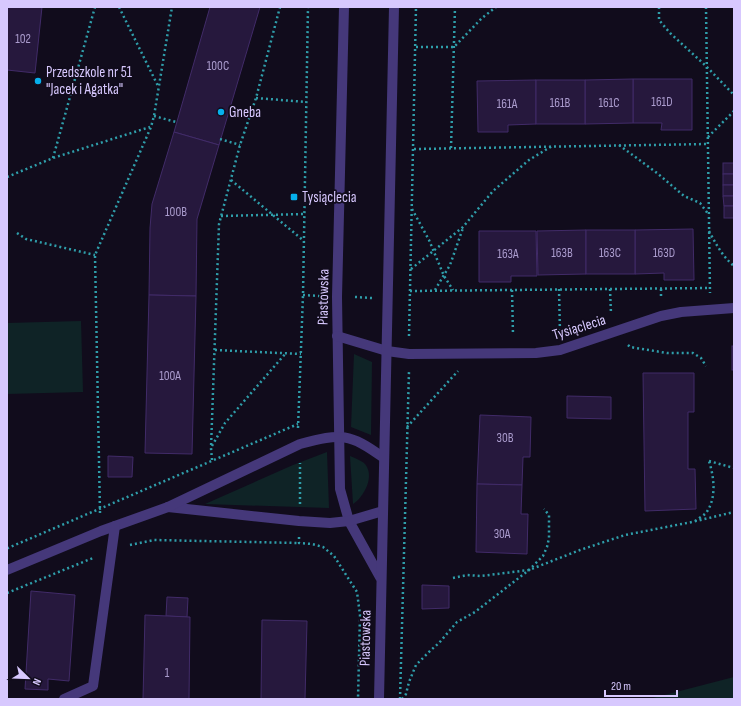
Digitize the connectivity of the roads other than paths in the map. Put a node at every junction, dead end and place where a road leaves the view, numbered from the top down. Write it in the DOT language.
graph roads {
  1 [pos="344,7"];
  2 [pos="394,7"];
  3 [pos="734,308"];
  4 [pos="337,336"];
  5 [pos="387,351"];
  6 [pos="340,436"];
  7 [pos="384,458"];
  8 [pos="168,506"];
  9 [pos="383,511"];
  10 [pos="349,521"];
  11 [pos="114,526"];
  12 [pos="7,570"];
  13 [pos="381,578"];
  14 [pos="64,699"];
  15 [pos="379,699"];
  1 -- 4 [label="street, Piastowska"];
  2 -- 5 [label="street, Piastowska"];
  3 -- 5 [label="street, Tysiąclecia"];
  4 -- 5 [label="street, Tysiąclecia"];
  4 -- 6 [label="street, Piastowska"];
  5 -- 7 [label="street, Piastowska"];
  6 -- 7 [label="street"];
  6 -- 8 [label="street"];
  6 -- 10 [label="street, Piastowska"];
  7 -- 9 [label="street, Piastowska"];
  8 -- 10 [label="street"];
  8 -- 11 [label="street"];
  9 -- 10 [label="street"];
  9 -- 13 [label="street, Piastowska"];
  10 -- 13 [label="street, Piastowska"];
  11 -- 12 [label="street"];
  11 -- 14 [label="street"];
  13 -- 15 [label="street, Piastowska"];
}
